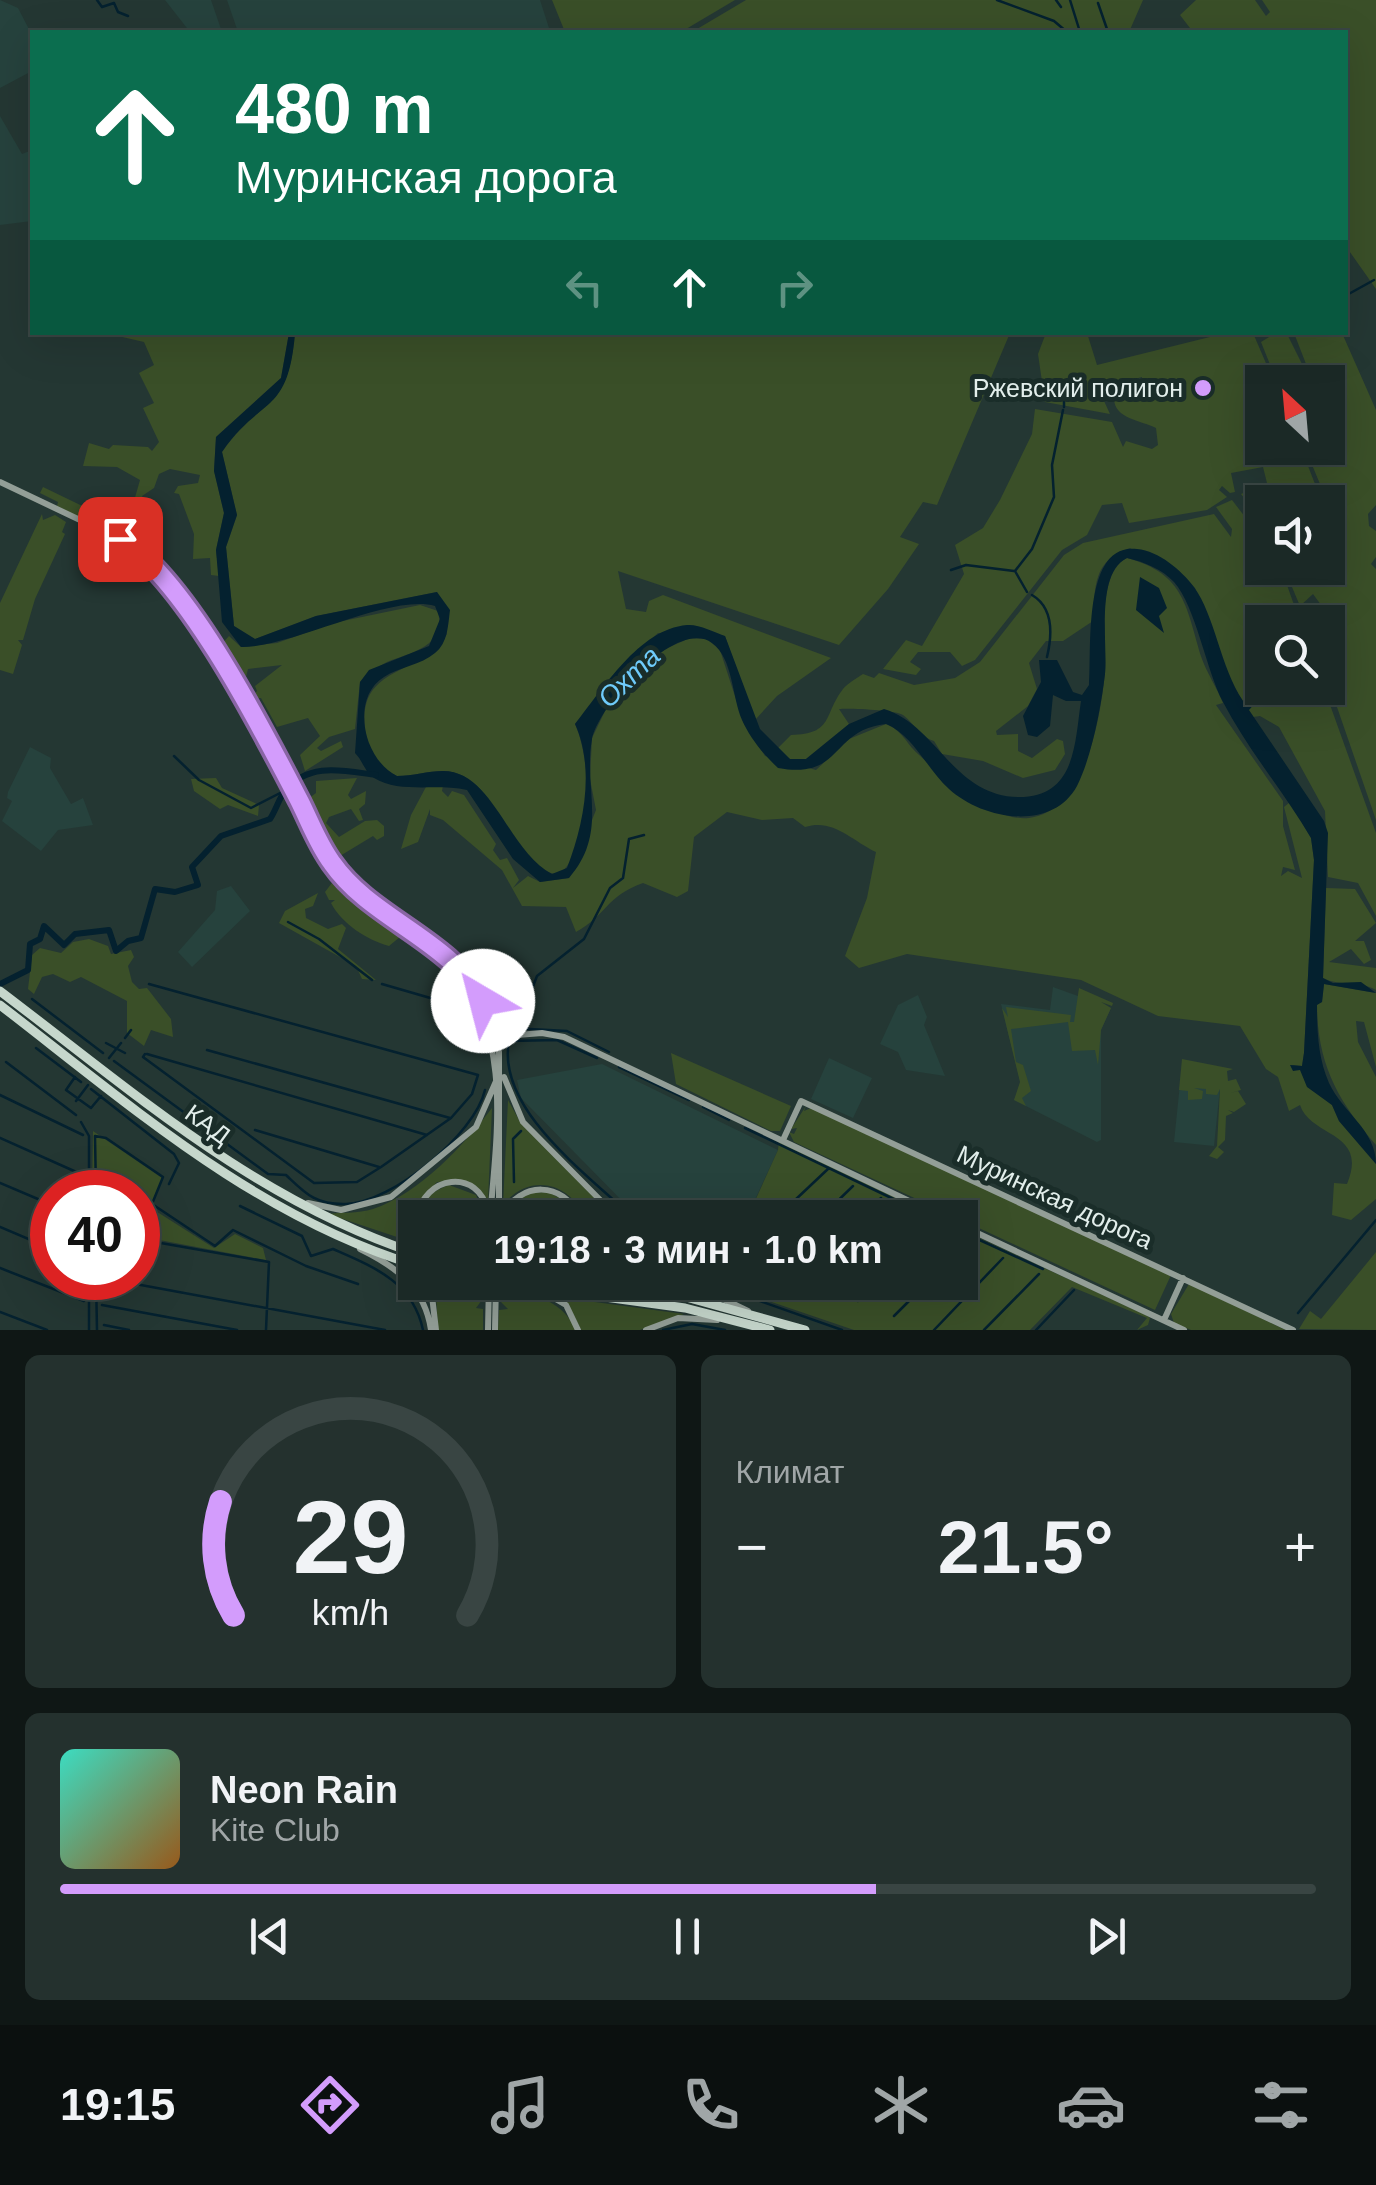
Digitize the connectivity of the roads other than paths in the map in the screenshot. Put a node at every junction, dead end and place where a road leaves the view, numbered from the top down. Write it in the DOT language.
graph roads {
  1 [pos="0,482"];
  2 [pos="440,953"];
  3 [pos="0,991"];
  4 [pos="0,1005"];
  5 [pos="493,1024"];
  6 [pos="514,1034"];
  7 [pos="494,1036"];
  8 [pos="499,1052"];
  9 [pos="499,1075"];
  10 [pos="783,1140"];
  11 [pos="278,1194"];
  12 [pos="425,1200"];
  13 [pos="483,1200"];
  14 [pos="491,1200"];
  15 [pos="500,1200"];
  16 [pos="515,1200"];
  17 [pos="567,1200"];
  18 [pos="600,1200"];
  19 [pos="908,1200"];
  20 [pos="322,1229"];
  21 [pos="978,1232"];
  22 [pos="398,1247"];
  23 [pos="398,1258"];
  24 [pos="1183,1278"];
  25 [pos="432,1300"];
  26 [pos="492,1300"];
  27 [pos="557,1300"];
  28 [pos="626,1300"];
  29 [pos="699,1300"];
  30 [pos="725,1300"];
  31 [pos="749,1312"];
  32 [pos="1164,1320"];
  33 [pos="744,1322"];
  34 [pos="434,1330"];
  35 [pos="491,1330"];
  36 [pos="578,1330"];
  37 [pos="646,1330"];
  38 [pos="770,1330"];
  39 [pos="805,1330"];
  40 [pos="1184,1330"];
  41 [pos="1293,1330"];
  1 -- 2 [label="street"];
  2 -- 5 [label="street"];
  2 -- 7 [label="street"];
  3 -- 11 [label="highway, КАД"];
  4 -- 20 [label="highway, КАД"];
  5 -- 6 [label="street"];
  5 -- 7 [label="street"];
  6 -- 7 [label="street"];
  6 -- 8 [label="street"];
  6 -- 10 [label="street"];
  7 -- 8 [label="street"];
  7 -- 9 [label="street"];
  8 -- 9 [label="street"];
  9 -- 11 [label="street"];
  9 -- 14 [label="street"];
  9 -- 15 [label="street"];
  9 -- 18 [label="street"];
  10 -- 19 [label="street"];
  10 -- 24 [label="street, Муринская дорога"];
  11 -- 22 [label="highway, КАД"];
  12 -- 13 [label="street"];
  16 -- 17 [label="street"];
  20 -- 23 [label="highway, КАД"];
  20 -- 34 [label="street"];
  21 -- 32 [label="street"];
  24 -- 32 [label="street"];
  24 -- 41 [label="street, Муринская дорога"];
  25 -- 34 [label="street"];
  26 -- 35 [label="street"];
  27 -- 36 [label="street"];
  28 -- 33 [label="highway"];
  29 -- 31 [label="highway"];
  30 -- 31 [label="street"];
  31 -- 39 [label="highway"];
  32 -- 40 [label="street"];
  33 -- 37 [label="street"];
  33 -- 38 [label="highway"];
}
